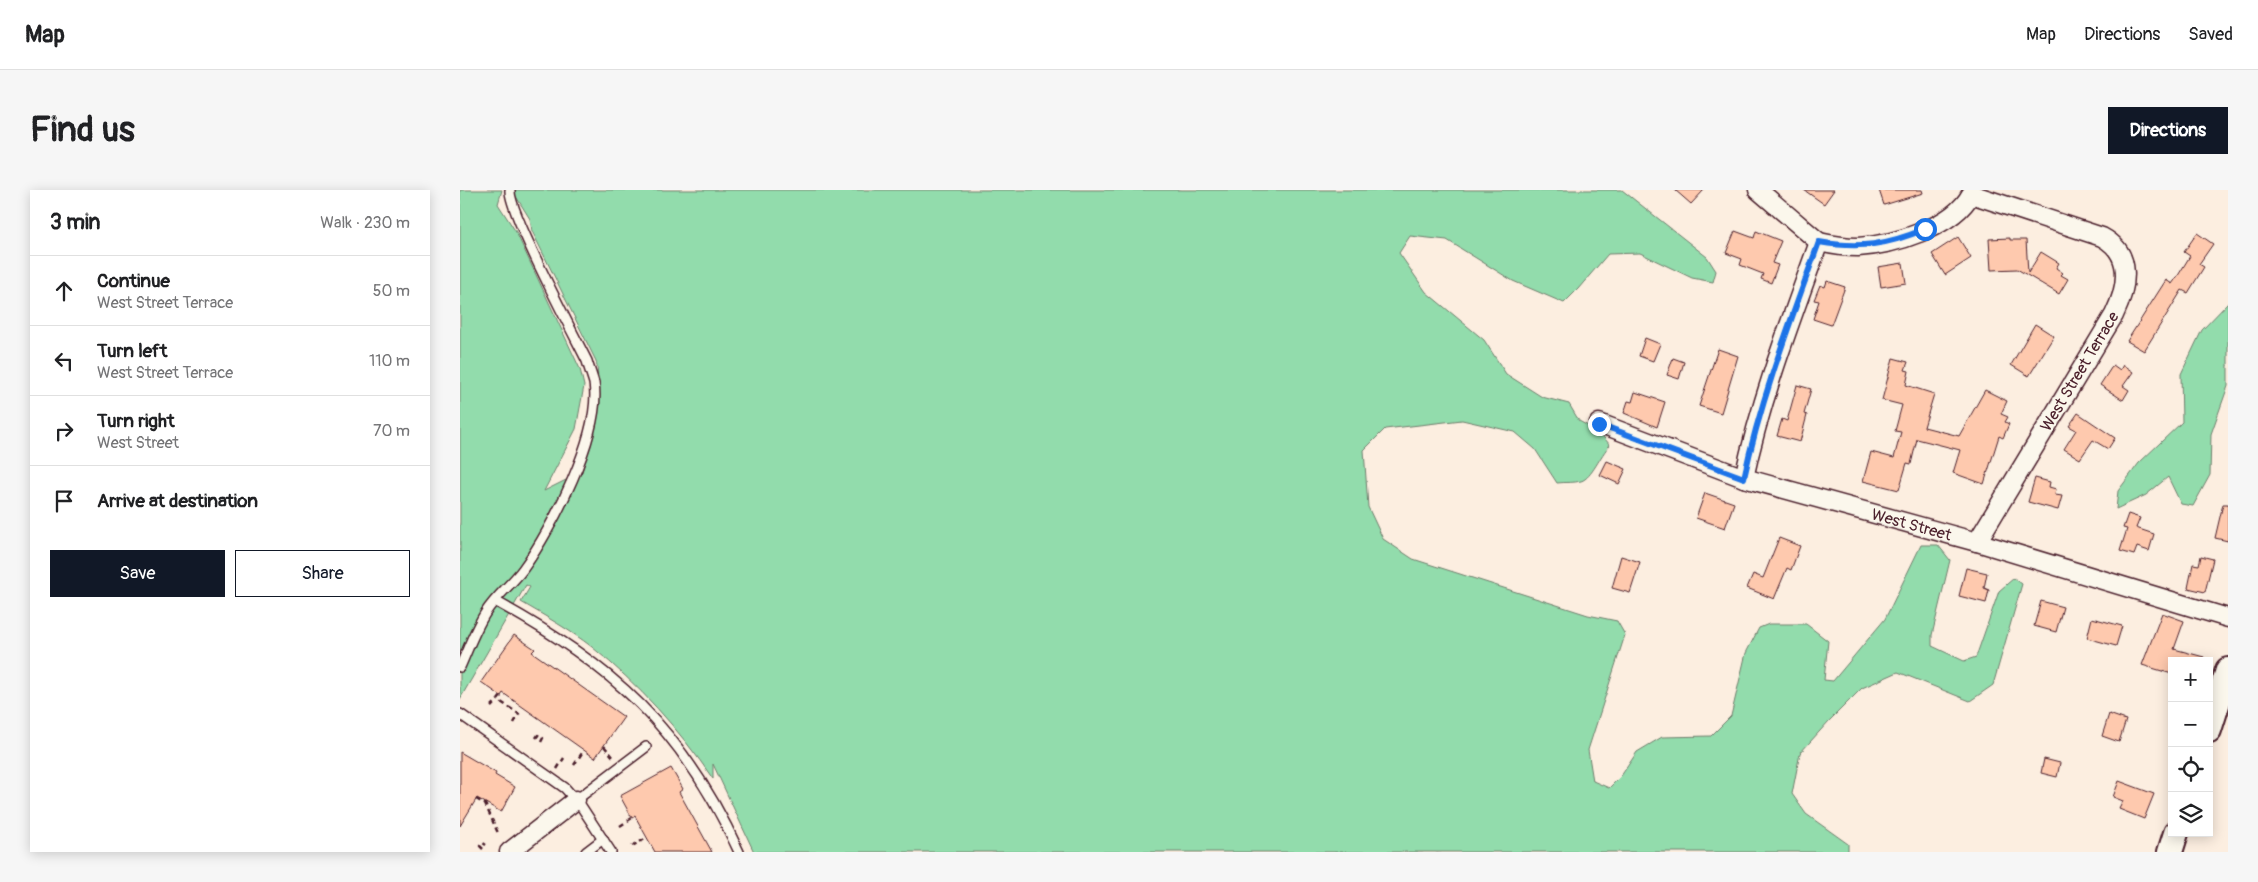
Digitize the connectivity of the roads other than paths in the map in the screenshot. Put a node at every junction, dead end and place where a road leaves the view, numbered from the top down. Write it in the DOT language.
graph roads {
  1 [pos="510,190"];
  2 [pos="1758,190"];
  3 [pos="1972,192"];
  4 [pos="1819,242"];
  5 [pos="1599,424"];
  6 [pos="1744,478"];
  7 [pos="1977,542"];
  8 [pos="495,602"];
  9 [pos="2228,618"];
  10 [pos="460,667"];
  11 [pos="2228,670"];
  12 [pos="460,714"];
  13 [pos="2213,717"];
  14 [pos="646,747"];
  15 [pos="576,800"];
  16 [pos="2175,837"];
  17 [pos="603,839"];
  18 [pos="509,852"];
  19 [pos="586,852"];
  20 [pos="611,852"];
  21 [pos="739,852"];
  22 [pos="2170,852"];
  1 -- 8 [label="lane"];
  2 -- 4 [label="street"];
  3 -- 4 [label="street, West Street Terrace"];
  3 -- 7 [label="street, West Street Terrace"];
  4 -- 6 [label="street"];
  5 -- 6 [label="street, West Street"];
  6 -- 7 [label="street, West Street"];
  7 -- 9 [label="street, West Street"];
  8 -- 10 [label="lane"];
  8 -- 21 [label="lane"];
  11 -- 13 [label="street"];
  12 -- 15 [label="lane"];
  14 -- 15 [label="lane"];
  15 -- 17 [label="lane"];
  15 -- 18 [label="street"];
  16 -- 22 [label="street"];
  17 -- 19 [label="lane"];
  17 -- 20 [label="lane"];
}
